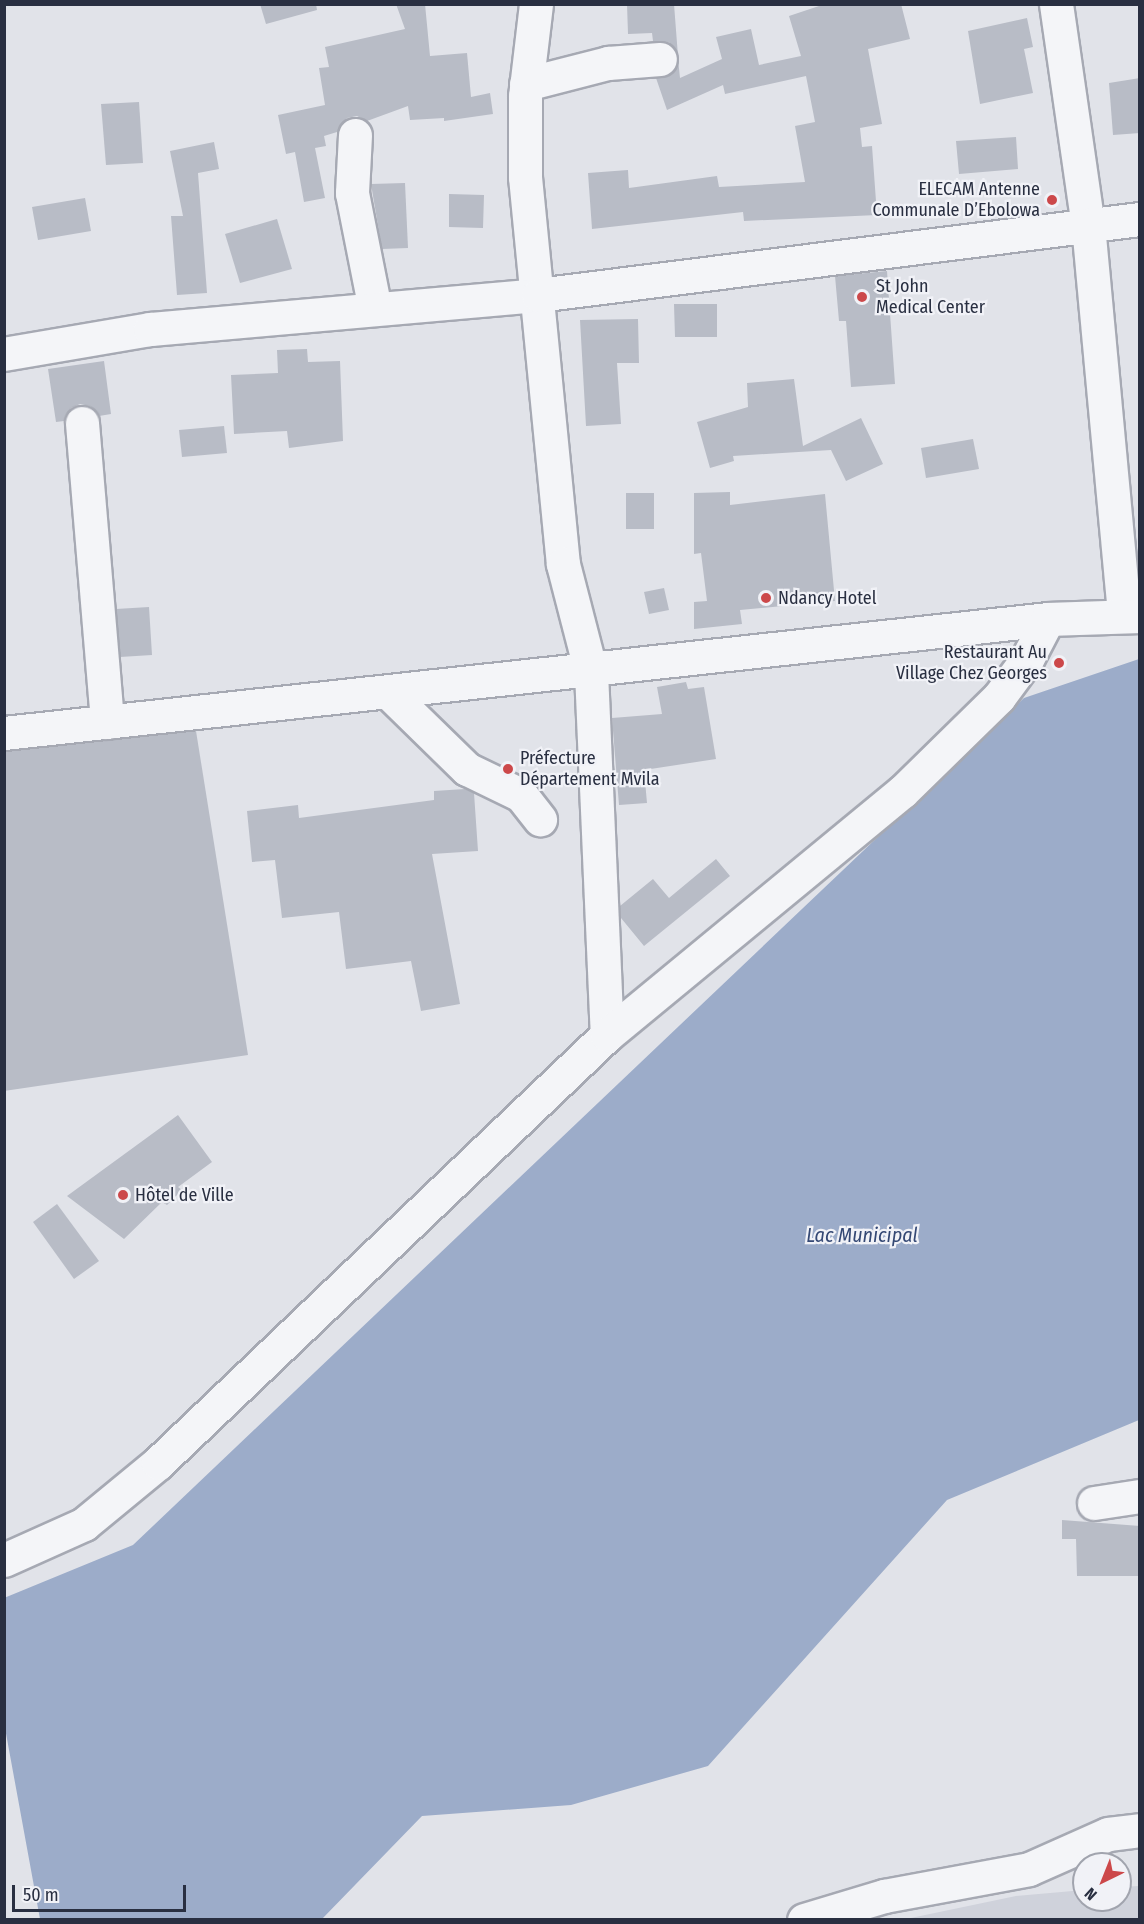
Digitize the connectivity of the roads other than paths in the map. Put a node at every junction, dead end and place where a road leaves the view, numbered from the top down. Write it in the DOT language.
graph roads {
  1 [pos="536,4"];
  2 [pos="1056,4"];
  3 [pos="660,59"];
  4 [pos="526,84"];
  5 [pos="355,135"];
  6 [pos="1140,219"];
  7 [pos="1088,225"];
  8 [pos="538,295"];
  9 [pos="375,309"];
  10 [pos="4,354"];
  11 [pos="82,423"];
  12 [pos="1132,615"];
  13 [pos="1048,620"];
  14 [pos="591,672"];
  15 [pos="388,692"];
  16 [pos="107,722"];
  17 [pos="4,733"];
  18 [pos="540,819"];
  19 [pos="607,1035"];
  20 [pos="1140,1496"];
  21 [pos="1094,1503"];
  22 [pos="4,1560"];
  23 [pos="1140,1830"];
  24 [pos="804,1920"];
  1 -- 4 [label="street"];
  2 -- 7 [label="street"];
  3 -- 4 [label="street"];
  4 -- 8 [label="street"];
  5 -- 9 [label="street"];
  6 -- 7 [label="street"];
  7 -- 8 [label="street"];
  7 -- 12 [label="street"];
  8 -- 9 [label="street"];
  8 -- 14 [label="street"];
  9 -- 10 [label="street"];
  11 -- 16 [label="street"];
  12 -- 13 [label="street"];
  13 -- 14 [label="street"];
  13 -- 19 [label="street"];
  14 -- 15 [label="street"];
  14 -- 19 [label="street"];
  15 -- 16 [label="street"];
  15 -- 18 [label="street"];
  16 -- 17 [label="street"];
  19 -- 22 [label="street"];
  20 -- 21 [label="street"];
  23 -- 24 [label="street"];
}
